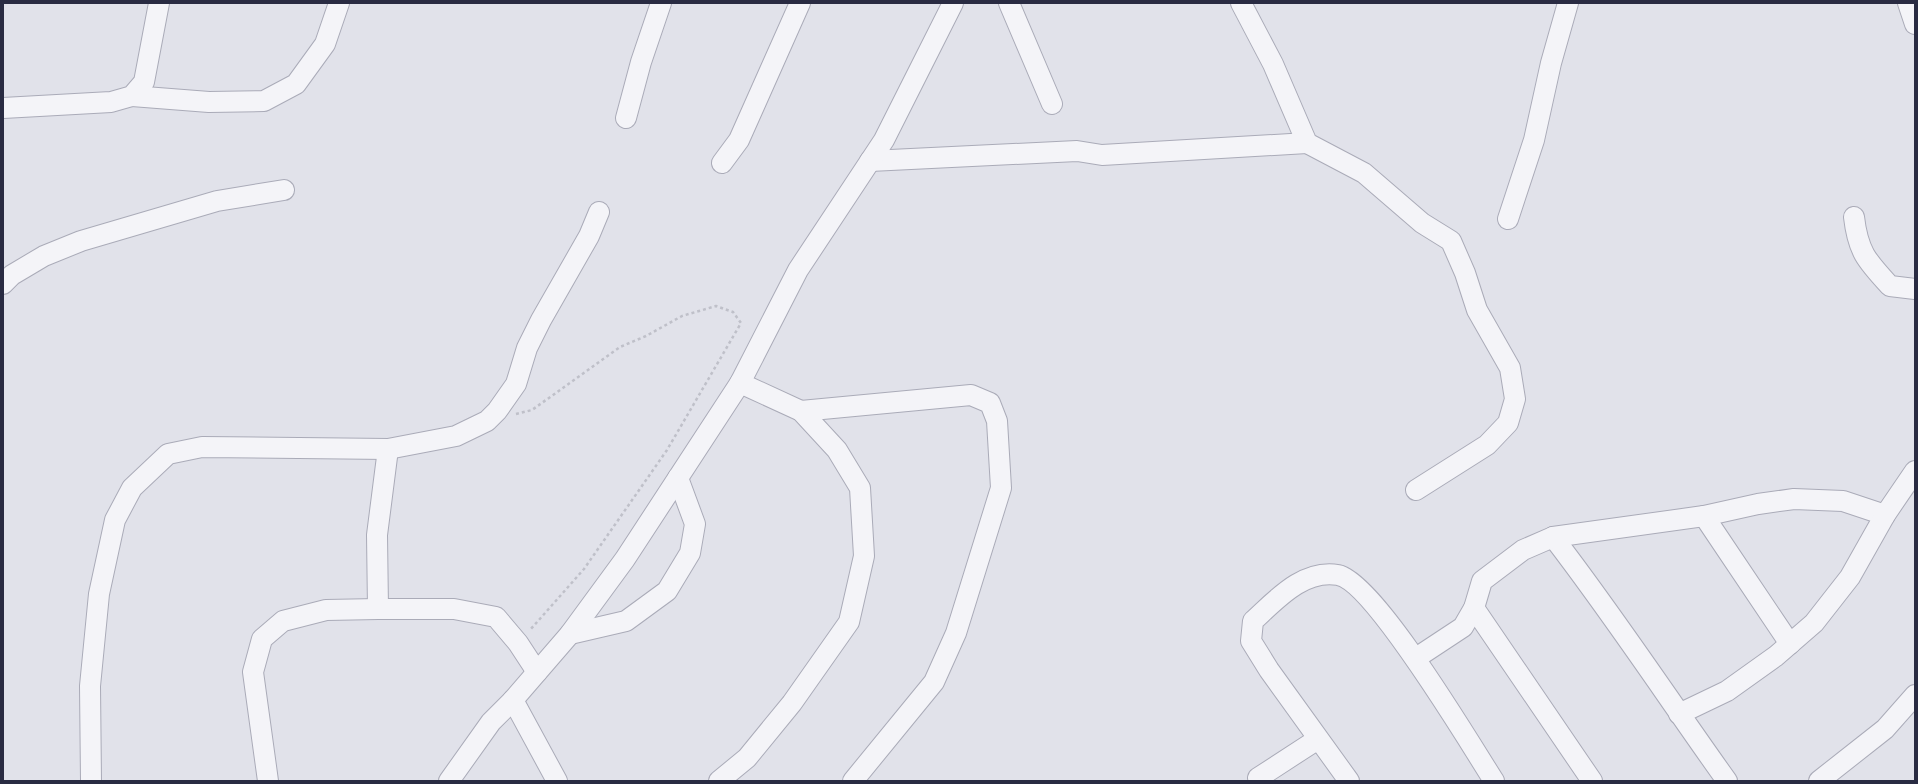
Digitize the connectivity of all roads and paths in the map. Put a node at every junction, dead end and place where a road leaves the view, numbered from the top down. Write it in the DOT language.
graph roads {
  1 [pos="159,3"];
  2 [pos="339,3"];
  3 [pos="661,3"];
  4 [pos="800,3"];
  5 [pos="953,3"];
  6 [pos="1010,3"];
  7 [pos="1241,3"];
  8 [pos="1568,3"];
  9 [pos="1908,3"];
  10 [pos="1915,24"];
  11 [pos="132,96"];
  12 [pos="1052,104"];
  13 [pos="3,108"];
  14 [pos="626,118"];
  15 [pos="1307,144"];
  16 [pos="870,161"];
  17 [pos="722,163"];
  18 [pos="284,190"];
  19 [pos="599,212"];
  20 [pos="1854,217"];
  21 [pos="1508,219"];
  22 [pos="3,284"];
  23 [pos="1915,289"];
  24 [pos="740,383"];
  25 [pos="801,411"];
  26 [pos="487,421"];
  27 [pos="388,449"];
  28 [pos="1915,471"];
  29 [pos="678,478"];
  30 [pos="1416,490"];
  31 [pos="1885,515"];
  32 [pos="1704,516"];
  33 [pos="1553,537"];
  34 [pos="1474,608"];
  35 [pos="378,609"];
  36 [pos="570,634"];
  37 [pos="518,643"];
  38 [pos="1790,644"];
  39 [pos="1416,658"];
  40 [pos="537,672"];
  41 [pos="1915,695"];
  42 [pos="513,700"];
  43 [pos="1679,714"];
  44 [pos="1318,739"];
  45 [pos="1258,778"];
  46 [pos="91,781"];
  47 [pos="268,781"];
  48 [pos="449,781"];
  49 [pos="557,781"];
  50 [pos="719,781"];
  51 [pos="853,781"];
  52 [pos="1349,781"];
  53 [pos="1494,781"];
  54 [pos="1592,781"];
  55 [pos="1727,781"];
  56 [pos="1819,781"];
  1 -- 11 [label="street"];
  2 -- 11 [label="street"];
  3 -- 14 [label="street"];
  4 -- 17 [label="street"];
  5 -- 16 [label="street"];
  6 -- 12 [label="street"];
  7 -- 15 [label="street"];
  8 -- 21 [label="street"];
  9 -- 10 [label="street"];
  11 -- 13 [label="street"];
  15 -- 16 [label="street"];
  15 -- 30 [label="street"];
  16 -- 24 [label="street"];
  18 -- 22 [label="street"];
  19 -- 26 [label="street"];
  20 -- 23 [label="street"];
  24 -- 25 [label="street"];
  24 -- 29 [label="street"];
  25 -- 50 [label="street"];
  25 -- 51 [label="street"];
  26 -- 27 [label="street"];
  26 -- 37 [label="path"];
  27 -- 35 [label="street"];
  27 -- 46 [label="street"];
  28 -- 31 [label="street"];
  29 -- 36 [label="street"];
  29 -- 36 [label="street"];
  31 -- 32 [label="street"];
  31 -- 38 [label="street"];
  32 -- 33 [label="street"];
  32 -- 38 [label="street"];
  33 -- 34 [label="street"];
  33 -- 43 [label="street"];
  34 -- 39 [label="street"];
  34 -- 54 [label="street"];
  35 -- 37 [label="street"];
  35 -- 47 [label="street"];
  36 -- 40 [label="street"];
  37 -- 40 [label="street"];
  38 -- 43 [label="street"];
  39 -- 44 [label="street"];
  39 -- 53 [label="street"];
  40 -- 42 [label="street"];
  41 -- 56 [label="street"];
  42 -- 48 [label="street"];
  42 -- 49 [label="street"];
  43 -- 55 [label="street"];
  44 -- 45 [label="street"];
  44 -- 52 [label="street"];
}
